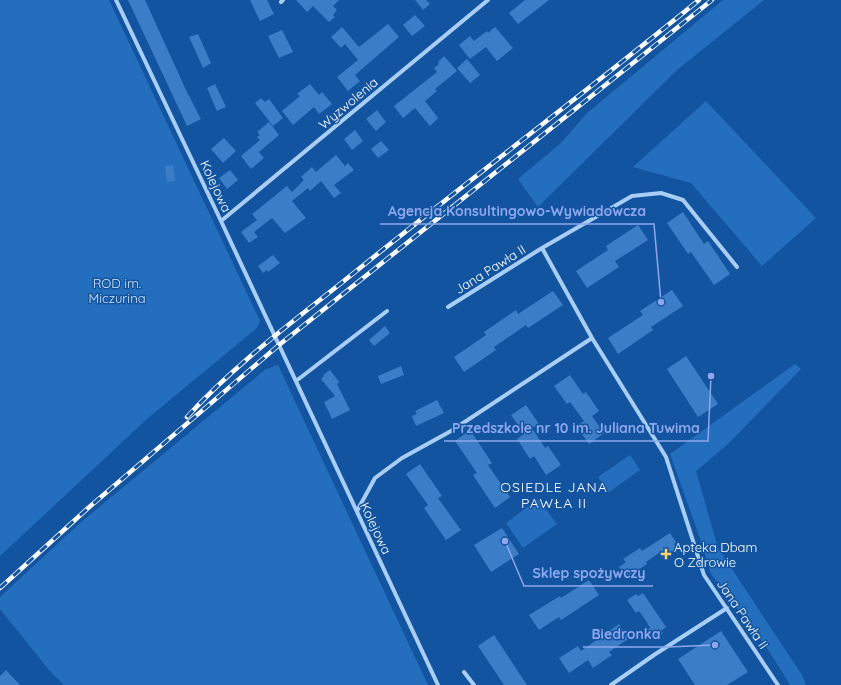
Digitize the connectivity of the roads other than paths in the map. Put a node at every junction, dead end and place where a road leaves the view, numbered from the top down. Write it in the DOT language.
graph roads {
  1 [pos="116,0"];
  2 [pos="488,0"];
  3 [pos="221,221"];
  4 [pos="542,248"];
  5 [pos="737,267"];
  6 [pos="448,307"];
  7 [pos="387,311"];
  8 [pos="592,338"];
  9 [pos="296,381"];
  10 [pos="357,511"];
  11 [pos="727,608"];
  12 [pos="464,672"];
  13 [pos="438,685"];
  14 [pos="474,685"];
  15 [pos="611,685"];
  16 [pos="778,685"];
  1 -- 3 [label="street, Kolejowa"];
  2 -- 3 [label="street, Wyzwolenia"];
  3 -- 9 [label="street, Kolejowa"];
  4 -- 5 [label="street, Jana Pawła II"];
  4 -- 6 [label="street, Jana Pawła II"];
  4 -- 8 [label="street, Jana Pawła II"];
  7 -- 9 [label="street"];
  8 -- 10 [label="street"];
  8 -- 11 [label="street, Jana Pawła II"];
  9 -- 10 [label="street, Kolejowa"];
  10 -- 13 [label="street, Kolejowa"];
  11 -- 15 [label="street"];
  11 -- 16 [label="street, Jana Pawła II"];
  12 -- 14 [label="street"];
}
